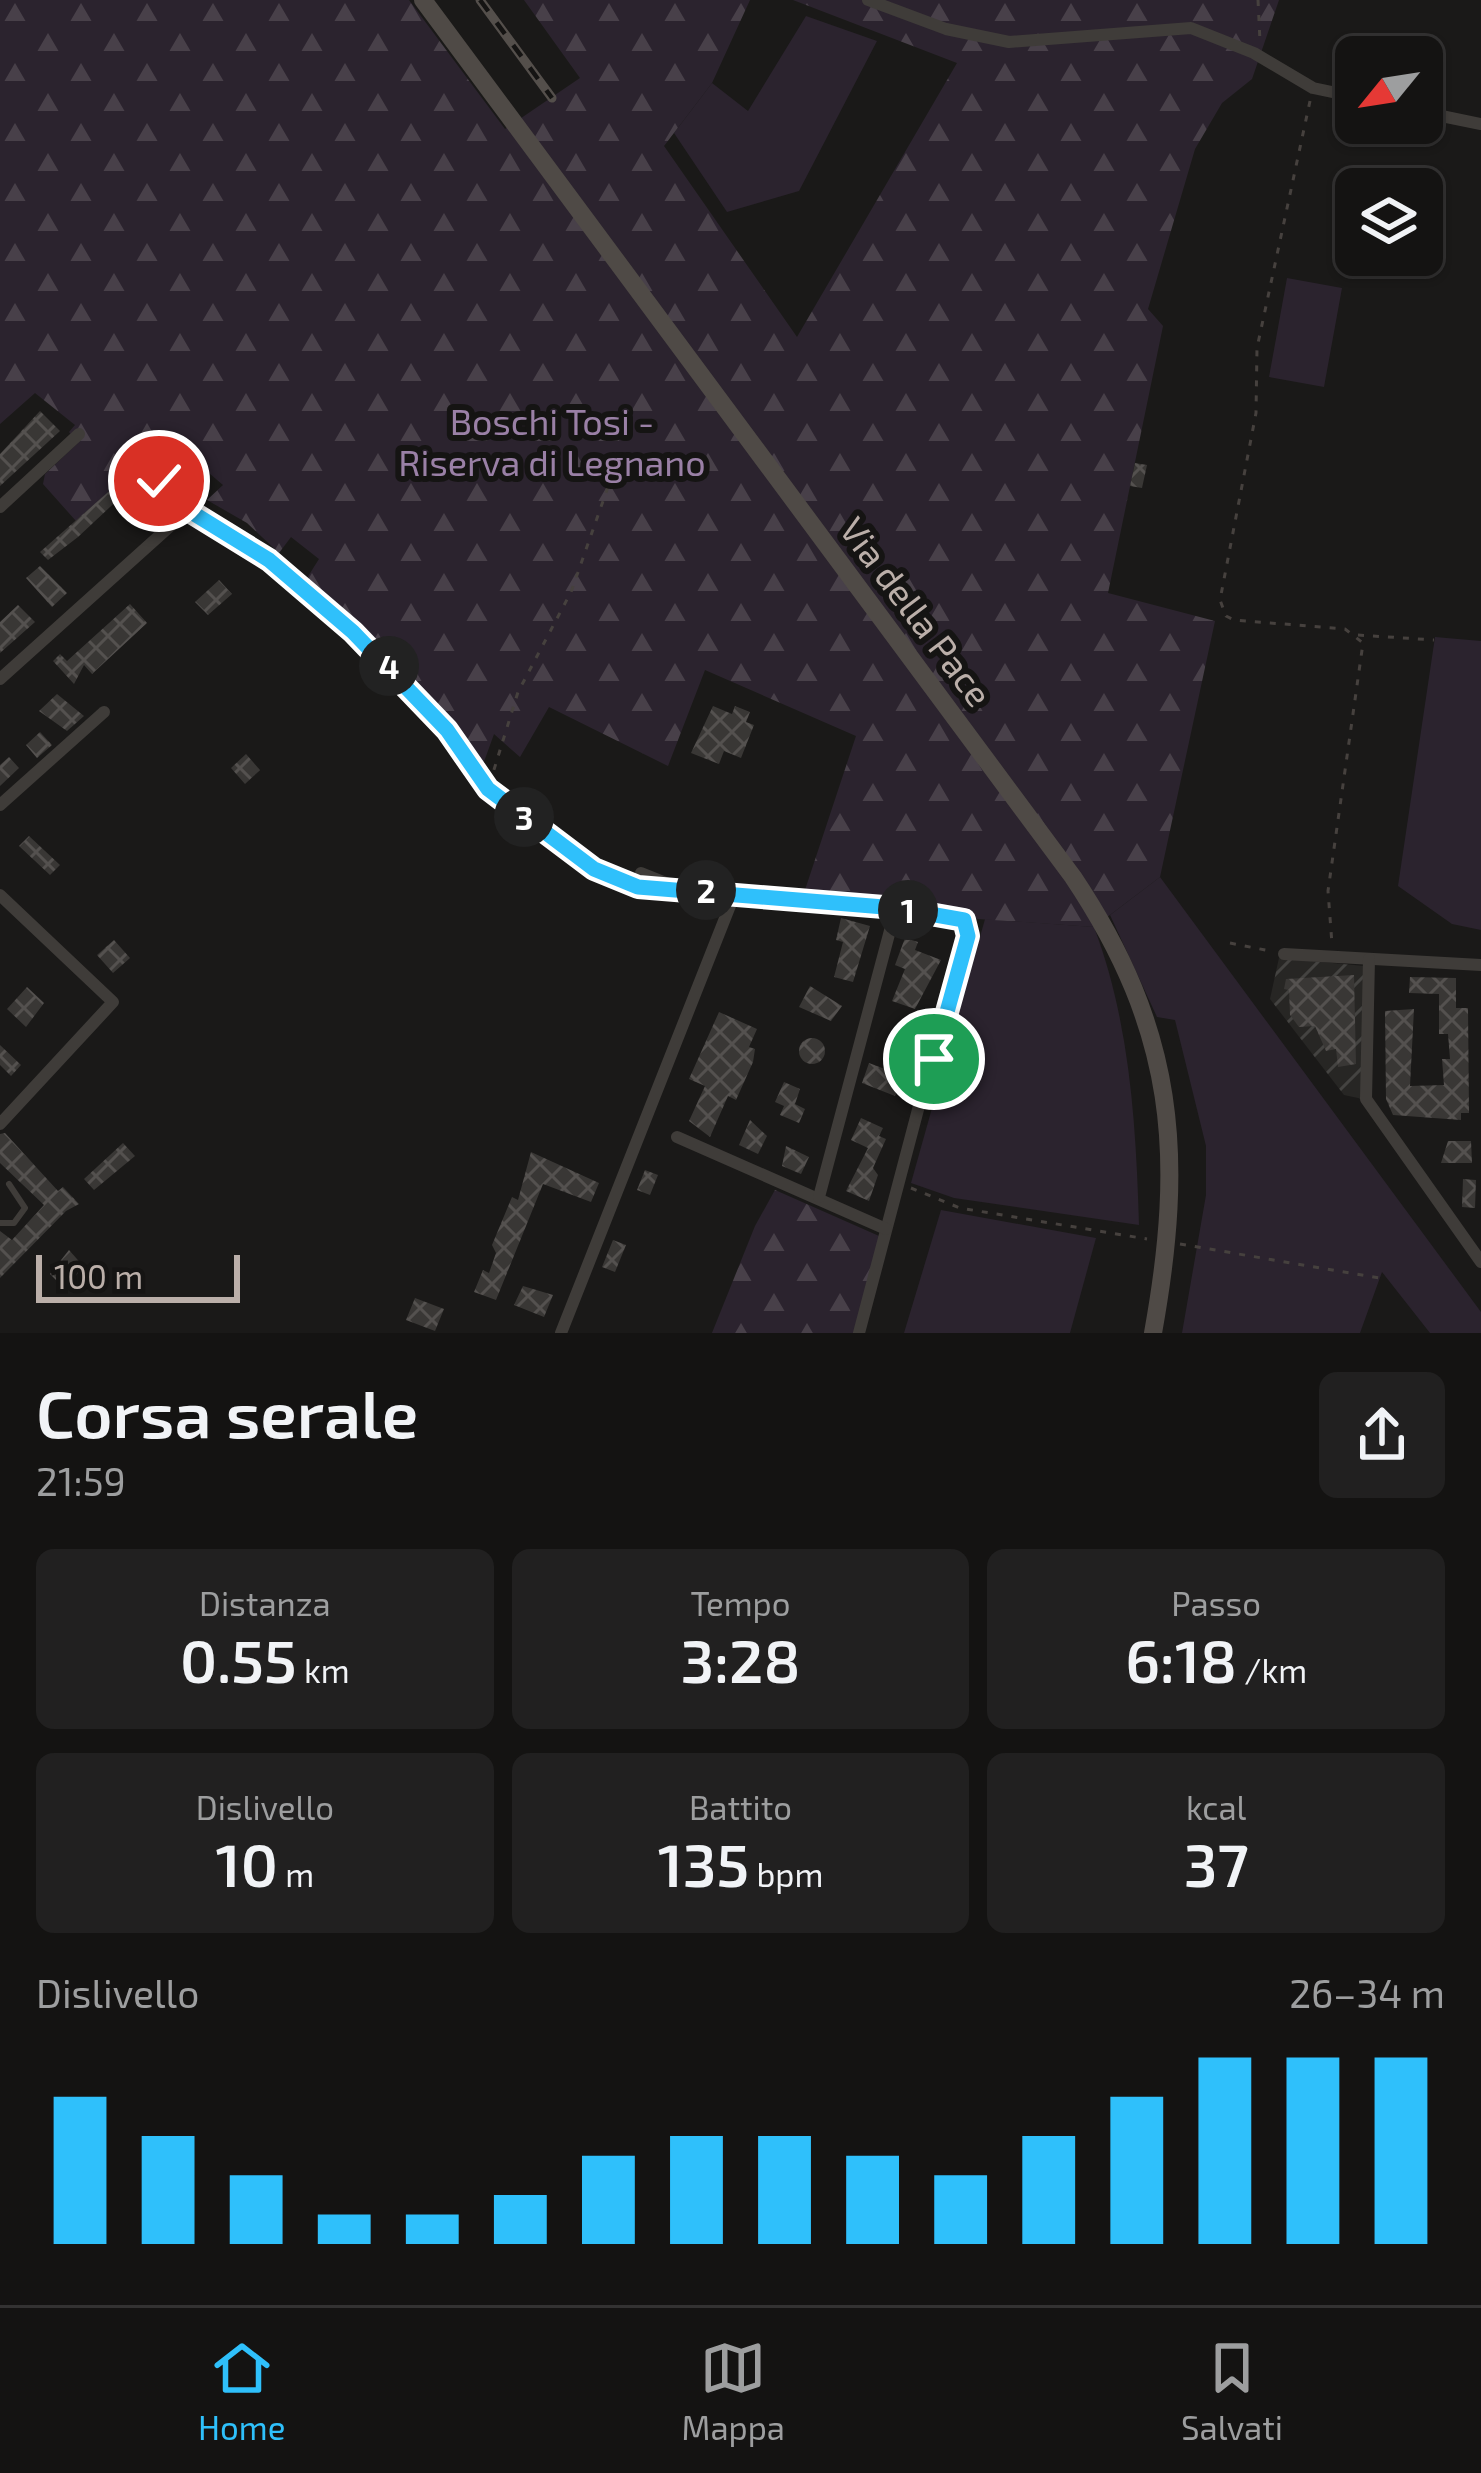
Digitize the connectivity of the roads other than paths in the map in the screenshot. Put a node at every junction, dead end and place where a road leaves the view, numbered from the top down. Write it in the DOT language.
graph roads {
  1 [pos="423,0"];
  2 [pos="868,0"];
  3 [pos="1335,93"];
  4 [pos="1443,116"];
  5 [pos="1481,124"];
  6 [pos="80,434"];
  7 [pos="152,487"];
  8 [pos="0,507"];
  9 [pos="188,510"];
  10 [pos="269,560"];
  11 [pos="0,679"];
  12 [pos="104,712"];
  13 [pos="0,805"];
  14 [pos="641,873"];
  15 [pos="736,893"];
  16 [pos="0,895"];
  17 [pos="896,908"];
  18 [pos="1284,954"];
  19 [pos="1369,959"];
  20 [pos="1481,965"];
  21 [pos="0,1124"];
  22 [pos="677,1137"];
  23 [pos="10,1184"];
  24 [pos="819,1197"];
  25 [pos="0,1223"];
  26 [pos="886,1229"];
  27 [pos="1480,1256"];
  28 [pos="561,1333"];
  29 [pos="859,1333"];
  30 [pos="1153,1333"];
  1 -- 30 [label="main road, Via della Pace"];
  2 -- 3 [label="street"];
  4 -- 5 [label="street"];
  6 -- 8 [label="street"];
  7 -- 9 [label="street"];
  9 -- 10 [label="street"];
  9 -- 11 [label="street"];
  12 -- 13 [label="street"];
  14 -- 15 [label="street"];
  15 -- 17 [label="street"];
  15 -- 28 [label="street"];
  16 -- 21 [label="street"];
  17 -- 24 [label="street"];
  17 -- 26 [label="street"];
  18 -- 19 [label="street"];
  19 -- 20 [label="street"];
  19 -- 27 [label="street"];
  22 -- 24 [label="street"];
  23 -- 25 [label="lane"];
  24 -- 26 [label="street"];
  26 -- 29 [label="street"];
}
